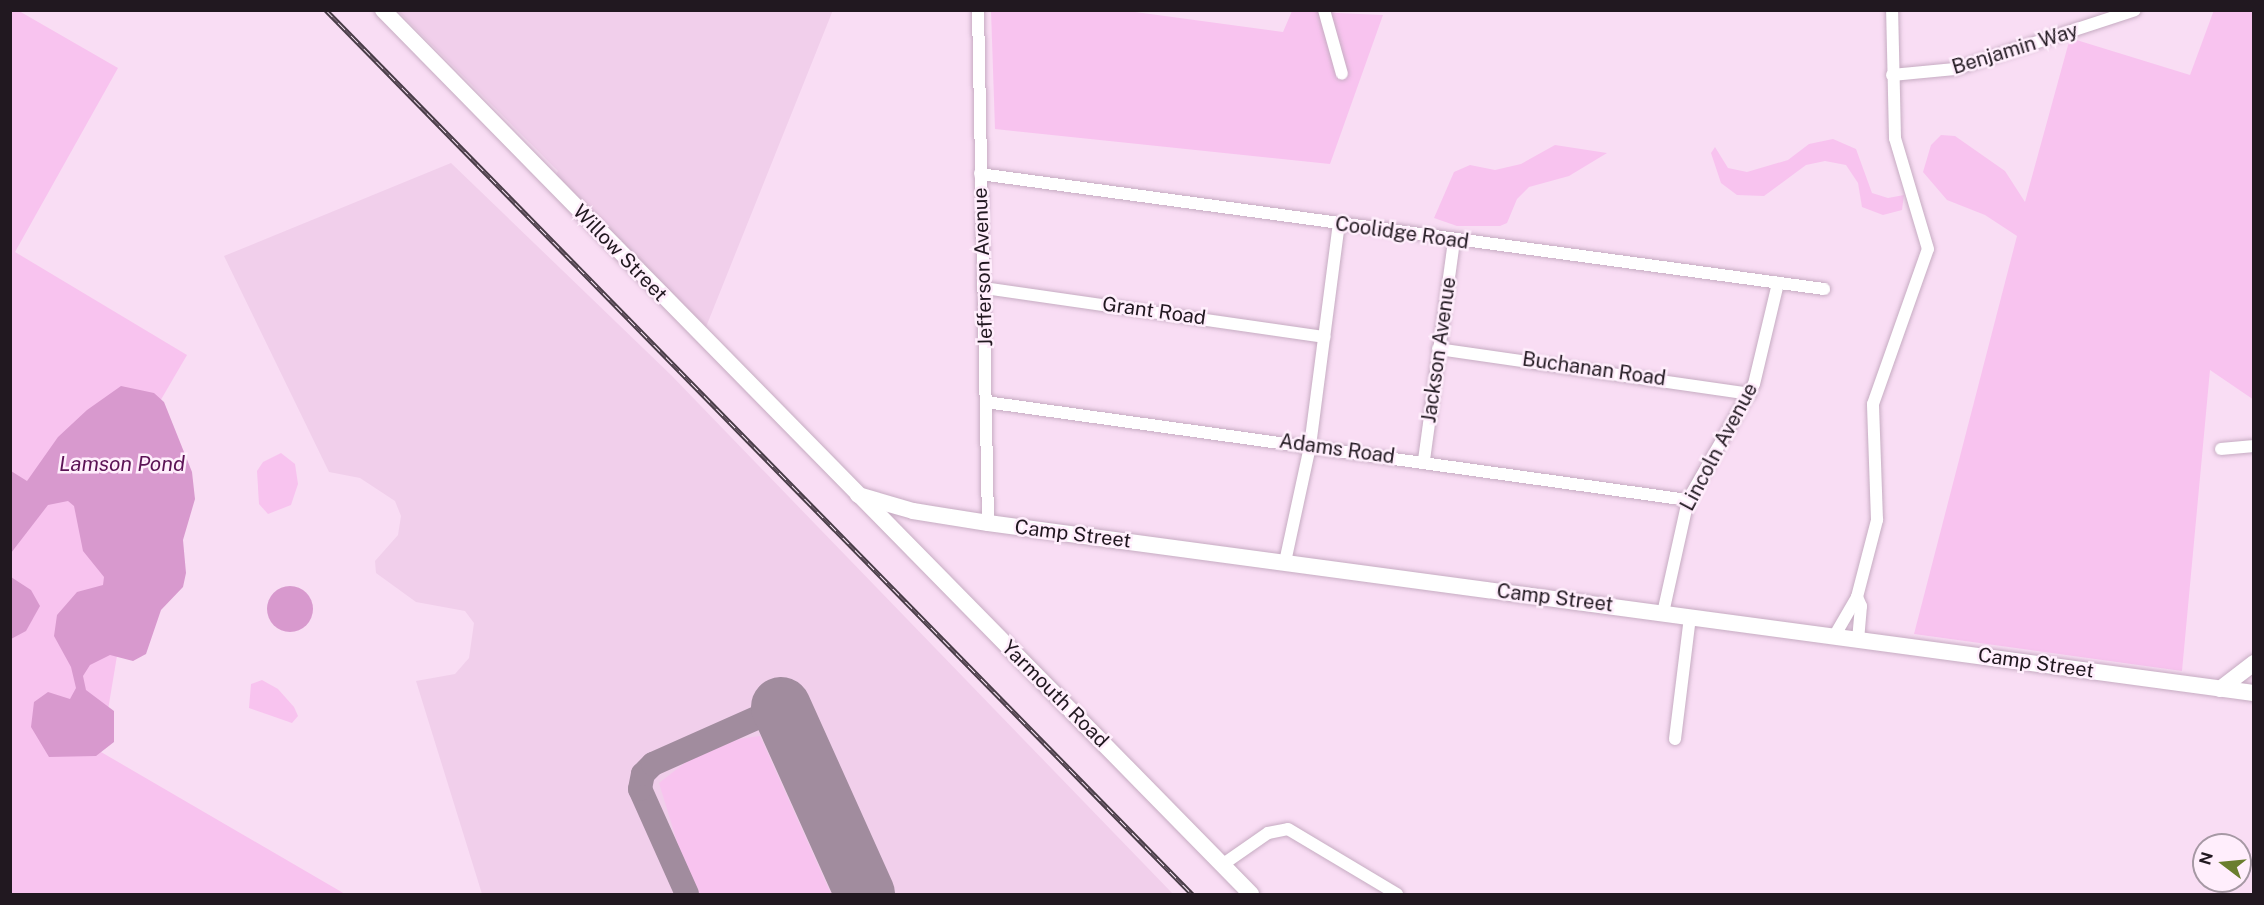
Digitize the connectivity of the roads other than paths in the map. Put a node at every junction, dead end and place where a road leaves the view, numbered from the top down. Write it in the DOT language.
graph roads {
  1 [pos="383,10"];
  2 [pos="978,10"];
  3 [pos="1324,10"];
  4 [pos="1892,10"];
  5 [pos="2135,10"];
  6 [pos="1342,74"];
  7 [pos="1892,75"];
  8 [pos="981,174"];
  9 [pos="1339,224"];
  10 [pos="1454,240"];
  11 [pos="1778,283"];
  12 [pos="984,288"];
  13 [pos="1824,289"];
  14 [pos="1324,337"];
  15 [pos="1438,349"];
  16 [pos="1750,394"];
  17 [pos="986,402"];
  18 [pos="1310,446"];
  19 [pos="2253,446"];
  20 [pos="2221,448"];
  21 [pos="1424,460"];
  22 [pos="858,495"];
  23 [pos="1688,500"];
  24 [pos="913,511"];
  25 [pos="988,523"];
  26 [pos="894,531"];
  27 [pos="1285,562"];
  28 [pos="1857,597"];
  29 [pos="1663,613"];
  30 [pos="1690,616"];
  31 [pos="1835,635"];
  32 [pos="1858,639"];
  33 [pos="2252,665"];
  34 [pos="2220,688"];
  35 [pos="2251,693"];
  36 [pos="1675,739"];
  37 [pos="1222,865"];
  38 [pos="1251,894"];
  39 [pos="1397,894"];
  1 -- 22 [label="main road, Willow Street"];
  2 -- 8 [label="street, Jefferson Avenue"];
  3 -- 6 [label="street"];
  4 -- 7 [label="street"];
  5 -- 7 [label="street, Benjamin Way"];
  7 -- 28 [label="street"];
  8 -- 9 [label="street, Coolidge Road"];
  8 -- 12 [label="street, Jefferson Avenue"];
  9 -- 10 [label="street, Coolidge Road"];
  9 -- 14 [label="street"];
  10 -- 11 [label="street, Coolidge Road"];
  10 -- 15 [label="street, Jackson Avenue"];
  11 -- 13 [label="street, Coolidge Road"];
  11 -- 16 [label="street, Lincoln Avenue"];
  12 -- 14 [label="street, Grant Road"];
  12 -- 17 [label="street, Jefferson Avenue"];
  14 -- 18 [label="street"];
  15 -- 16 [label="street, Buchanan Road"];
  15 -- 21 [label="street, Jackson Avenue"];
  16 -- 23 [label="street, Lincoln Avenue"];
  17 -- 18 [label="street, Adams Road"];
  17 -- 25 [label="street, Jefferson Avenue"];
  18 -- 21 [label="street, Adams Road"];
  18 -- 27 [label="street"];
  19 -- 20 [label="street"];
  21 -- 23 [label="street, Adams Road"];
  22 -- 24 [label="main road, Camp Street"];
  22 -- 26 [label="main road, Yarmouth Road"];
  23 -- 29 [label="street, Lincoln Avenue"];
  24 -- 25 [label="main road, Camp Street"];
  24 -- 26 [label="main road"];
  25 -- 27 [label="main road, Camp Street"];
  26 -- 37 [label="main road, Yarmouth Road"];
  27 -- 29 [label="main road, Camp Street"];
  28 -- 31 [label="street"];
  28 -- 32 [label="street"];
  29 -- 30 [label="main road, Camp Street"];
  30 -- 31 [label="main road, Camp Street"];
  30 -- 36 [label="street"];
  31 -- 32 [label="main road, Camp Street"];
  32 -- 34 [label="main road, Camp Street"];
  33 -- 34 [label="main road"];
  33 -- 35 [label="main road"];
  34 -- 35 [label="main road, Camp Street"];
  37 -- 38 [label="main road, Yarmouth Road"];
  37 -- 39 [label="street"];
}
